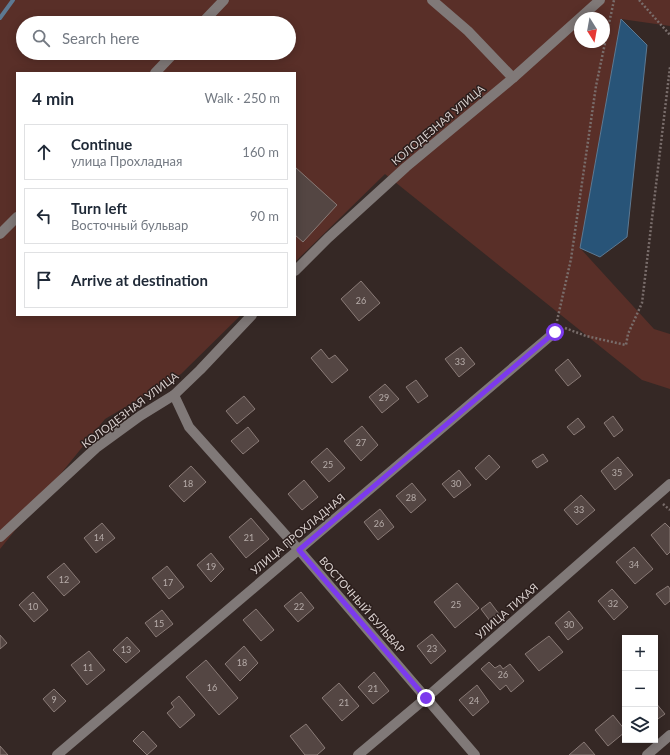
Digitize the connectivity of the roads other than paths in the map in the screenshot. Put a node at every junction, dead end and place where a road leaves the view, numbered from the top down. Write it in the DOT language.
graph roads {
  1 [pos="224,0"];
  2 [pos="432,0"];
  3 [pos="600,0"];
  4 [pos="209,16"];
  5 [pos="167,60"];
  6 [pos="156,72"];
  7 [pos="513,78"];
  8 [pos="16,217"];
  9 [pos="0,234"];
  10 [pos="296,270"];
  11 [pos="251,316"];
  12 [pos="555,332"];
  13 [pos="174,395"];
  14 [pos="670,484"];
  15 [pos="0,537"];
  16 [pos="299,550"];
  17 [pos="426,698"];
  18 [pos="670,735"];
  19 [pos="57,755"];
  20 [pos="358,755"];
  21 [pos="475,755"];
  22 [pos="647,755"];
  1 -- 4 [label="street"];
  2 -- 7 [label="street"];
  3 -- 7 [label="street, КОЛОДЕЗНАЯ УЛИЦА"];
  5 -- 6 [label="street"];
  7 -- 10 [label="street, КОЛОДЕЗНАЯ УЛИЦА"];
  8 -- 9 [label="street"];
  11 -- 13 [label="street, КОЛОДЕЗНАЯ УЛИЦА"];
  12 -- 16 [label="street, УЛИЦА ПРОХЛАДНАЯ"];
  13 -- 15 [label="street, КОЛОДЕЗНАЯ УЛИЦА"];
  13 -- 16 [label="street, ВОСТОЧНЫЙ БУЛЬВАР"];
  14 -- 17 [label="street, УЛИЦА ТИХАЯ"];
  16 -- 17 [label="street, ВОСТОЧНЫЙ БУЛЬВАР"];
  16 -- 19 [label="street, УЛИЦА ПРОХЛАДНАЯ"];
  17 -- 20 [label="street, УЛИЦА ТИХАЯ"];
  17 -- 21 [label="street, ВОСТОЧНЫЙ БУЛЬВАР"];
  18 -- 22 [label="street"];
}
